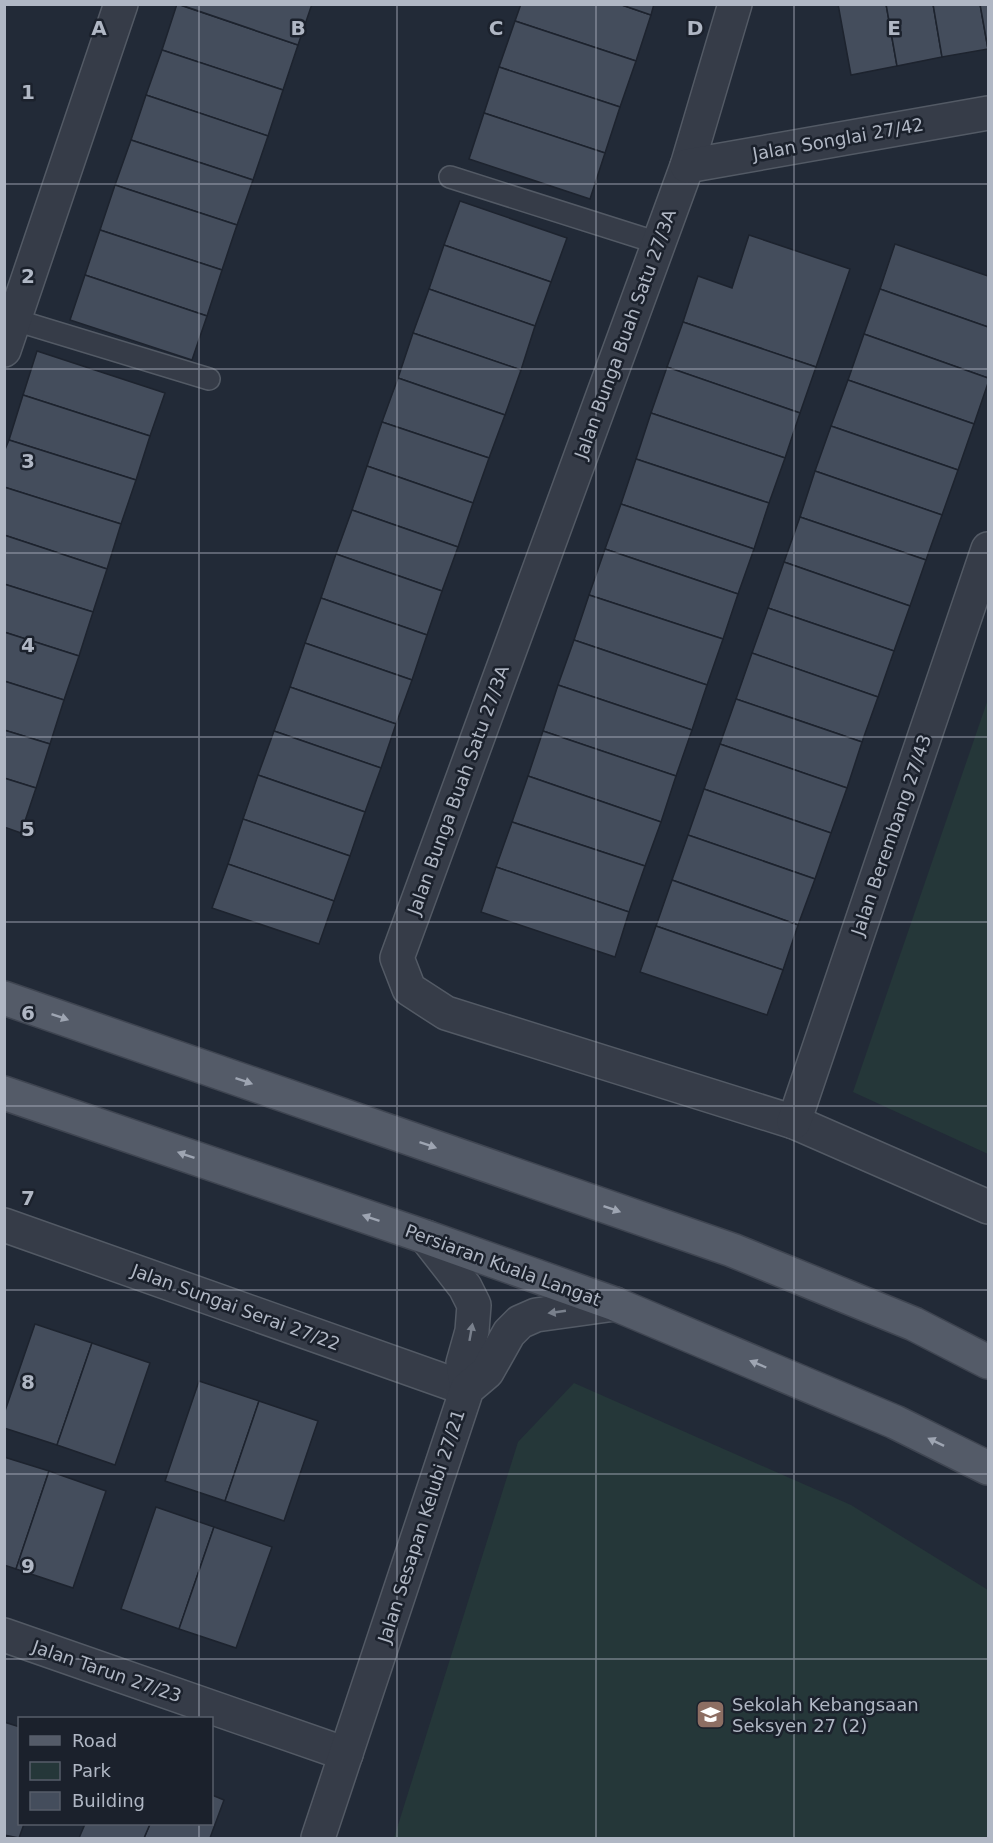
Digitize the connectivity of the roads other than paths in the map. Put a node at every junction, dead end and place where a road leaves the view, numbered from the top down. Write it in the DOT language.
graph roads {
  1 [pos="121,4"];
  2 [pos="735,4"];
  3 [pos="988,113"];
  4 [pos="687,166"];
  5 [pos="450,177"];
  6 [pos="658,243"];
  7 [pos="15,320"];
  8 [pos="4,350"];
  9 [pos="208,379"];
  10 [pos="988,549"];
  11 [pos="4,998"];
  12 [pos="4,1093"];
  13 [pos="794,1122"];
  14 [pos="988,1207"];
  15 [pos="4,1225"];
  16 [pos="426,1237"];
  17 [pos="615,1304"];
  18 [pos="988,1362"];
  19 [pos="467,1389"];
  20 [pos="988,1468"];
  21 [pos="4,1635"];
  22 [pos="346,1754"];
  23 [pos="318,1839"];
  1 -- 7 [label="street"];
  2 -- 4 [label="street, Jalan Bunga Buah Satu 27/3A"];
  3 -- 4 [label="street, Jalan Songlai 27/42"];
  4 -- 6 [label="street, Jalan Bunga Buah Satu 27/3A"];
  5 -- 6 [label="lane"];
  6 -- 13 [label="street, Jalan Bunga Buah Satu 27/3A"];
  7 -- 8 [label="street"];
  7 -- 9 [label="lane"];
  10 -- 13 [label="street, Jalan Berembang 27/43"];
  11 -- 18 [label="main road, one-way"];
  16 -- 12 [label="main road, Persiaran Kuala Langat, one-way"];
  13 -- 14 [label="street, Jalan Bunga Buah Satu 27/3A"];
  15 -- 19 [label="street, Jalan Sungai Serai 27/22"];
  16 -- 17 [label="main road, Persiaran Kuala Langat"];
  19 -- 16 [label="street, one-way"];
  17 -- 19 [label="street, Jalan Sesapan Kelubi 27/21, one-way"];
  20 -- 17 [label="main road, Persiaran Kuala Langat, one-way"];
  19 -- 22 [label="street, Jalan Sesapan Kelubi 27/21"];
  21 -- 22 [label="street, Jalan Tarun 27/23"];
  22 -- 23 [label="street, Jalan Sesapan Kelubi 27/21"];
}
